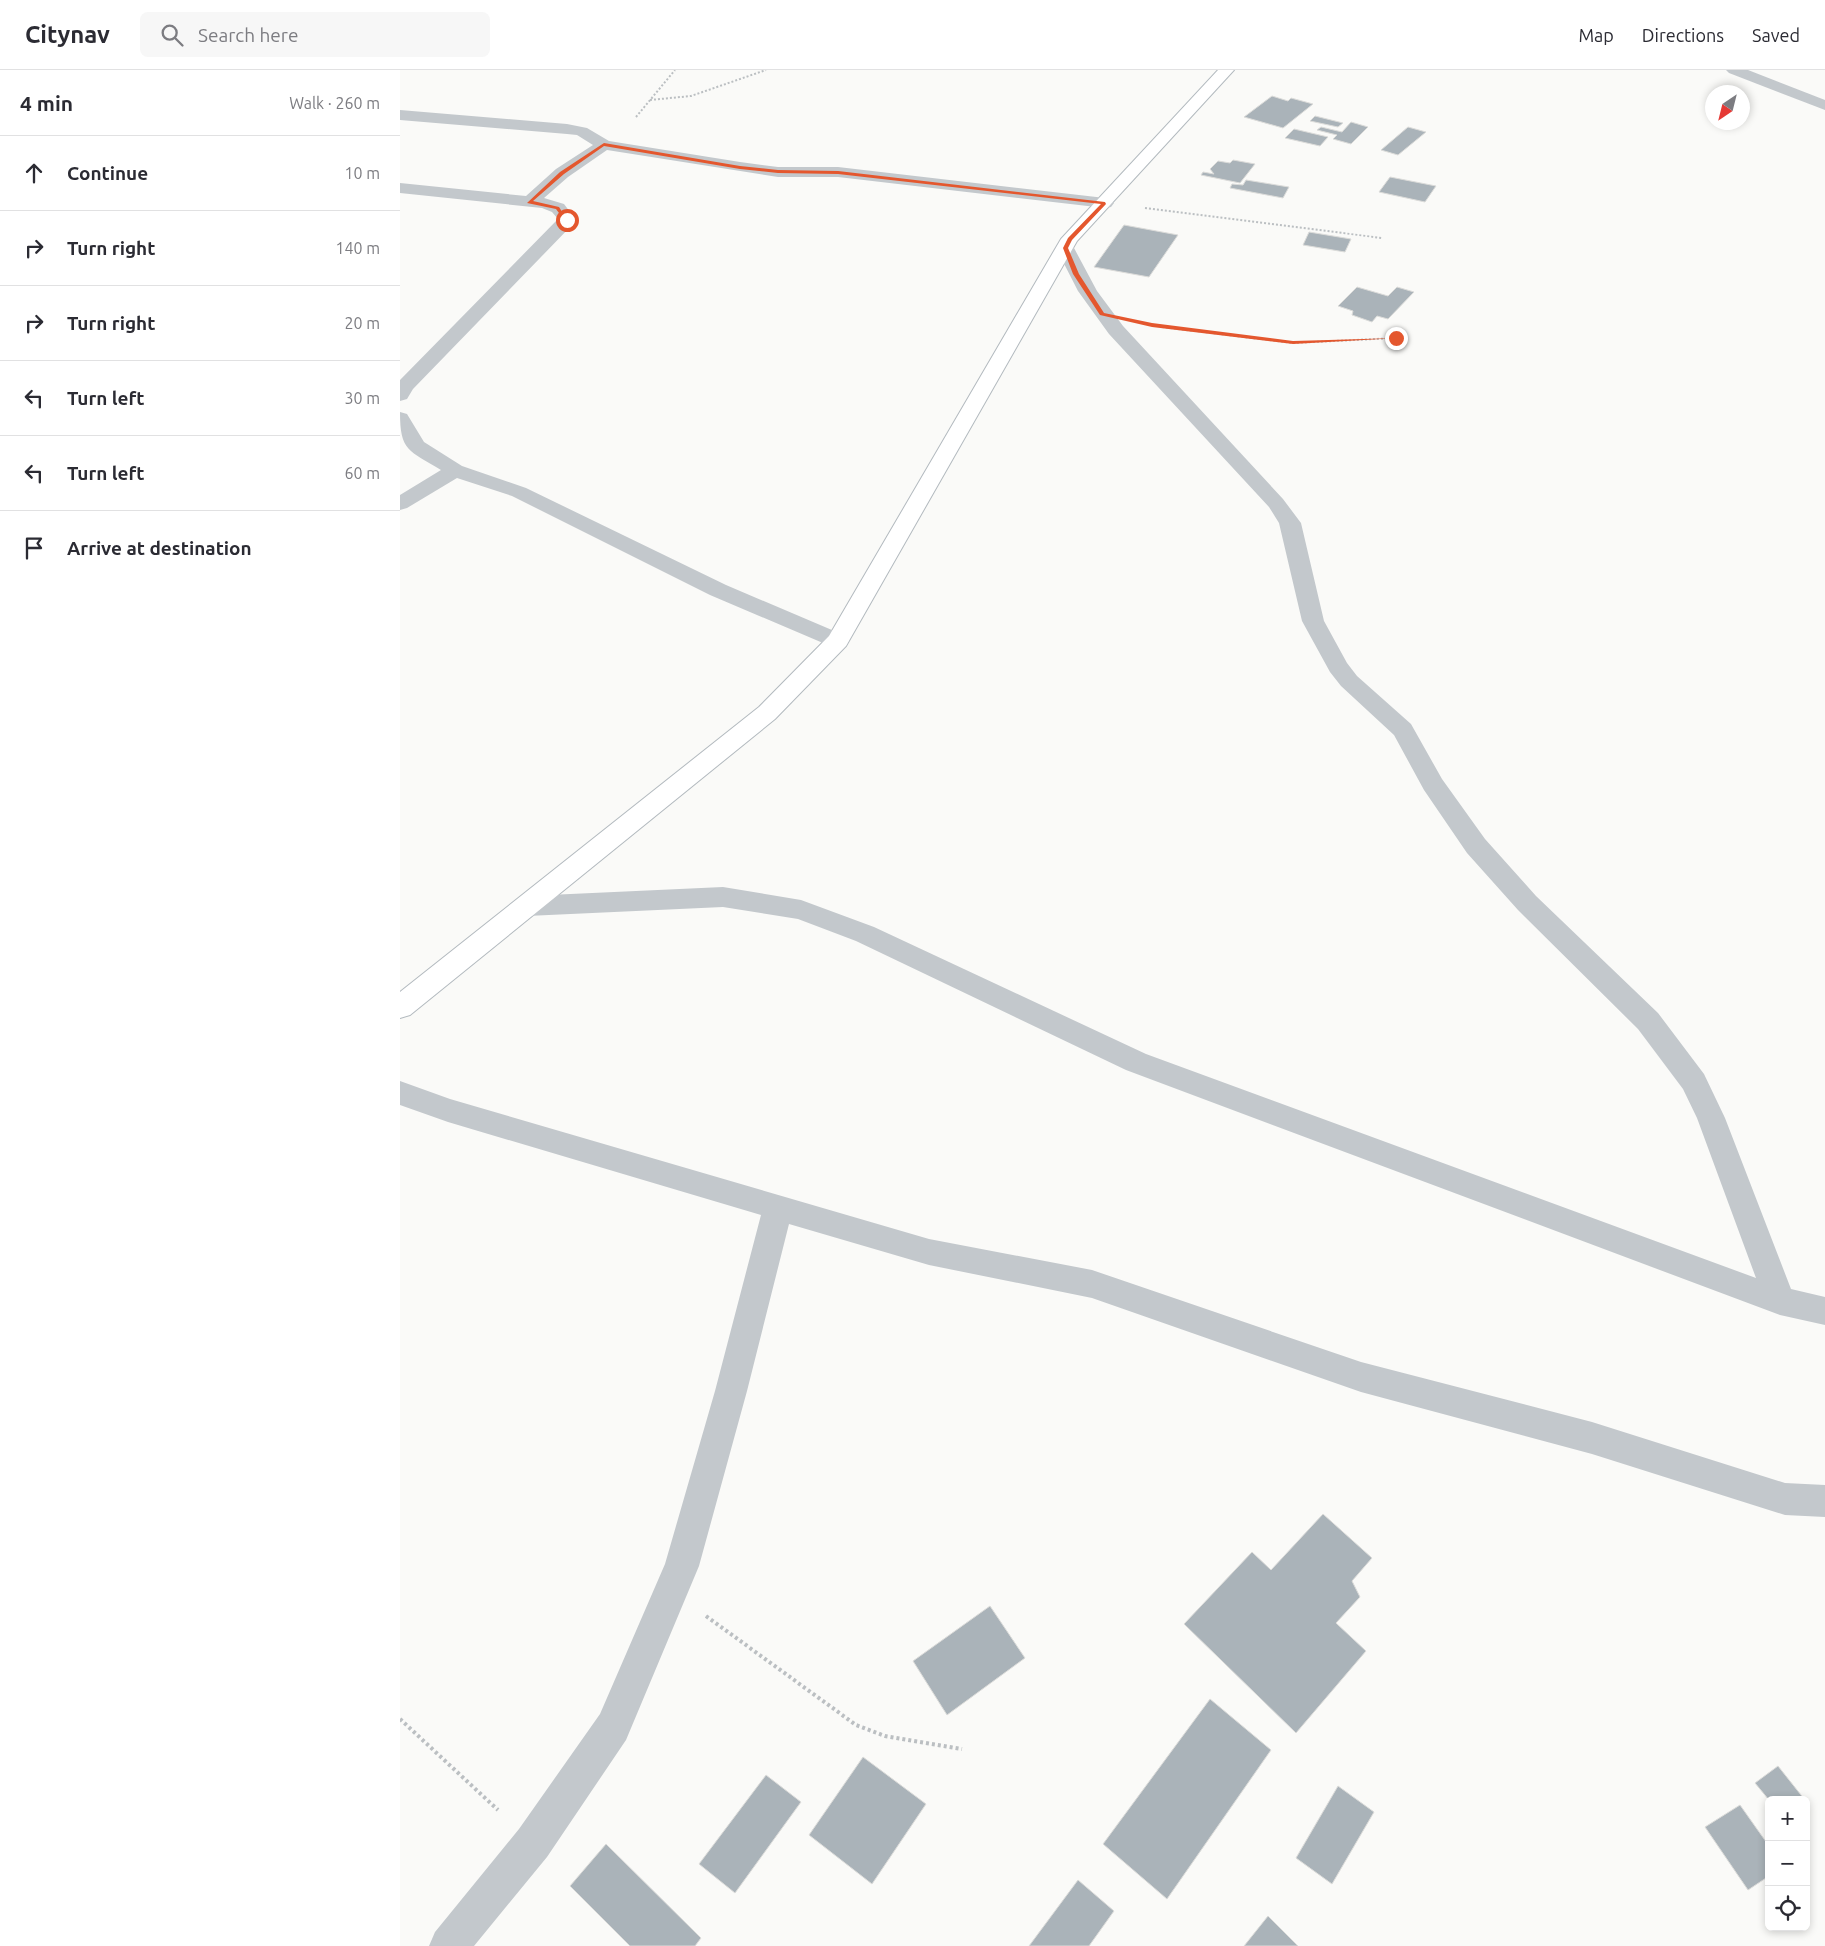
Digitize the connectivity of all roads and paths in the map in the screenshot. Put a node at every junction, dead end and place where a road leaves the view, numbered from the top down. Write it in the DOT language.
graph roads {
  1 [pos="675,70"];
  2 [pos="766,70"];
  3 [pos="1226,70"];
  4 [pos="1734,70"];
  5 [pos="650,100"];
  6 [pos="1825,106"];
  7 [pos="400,115"];
  8 [pos="604,145"];
  9 [pos="400,188"];
  10 [pos="529,202"];
  11 [pos="1105,203"];
  12 [pos="1382,238"];
  13 [pos="1065,248"];
  14 [pos="1102,314"];
  15 [pos="1396,338"];
  16 [pos="400,395"];
  17 [pos="400,418"];
  18 [pos="455,470"];
  19 [pos="400,504"];
  20 [pos="838,641"];
  21 [pos="527,906"];
  22 [pos="400,1007"];
  23 [pos="400,1093"];
  24 [pos="778,1207"];
  25 [pos="1780,1301"];
  26 [pos="1825,1311"];
  27 [pos="1825,1501"];
  28 [pos="671,1591"];
  29 [pos="400,1719"];
  30 [pos="962,1749"];
  31 [pos="533,1843"];
  32 [pos="449,1946"];
  1 -- 5 [label="path"];
  2 -- 5 [label="path"];
  3 -- 11 [label="street"];
  4 -- 6 [label="street"];
  5 -- 8 [label="path"];
  7 -- 8 [label="street"];
  8 -- 10 [label="street"];
  8 -- 11 [label="street"];
  9 -- 10 [label="street"];
  10 -- 16 [label="street"];
  11 -- 12 [label="path"];
  11 -- 13 [label="street"];
  13 -- 14 [label="street"];
  13 -- 20 [label="street"];
  14 -- 15 [label="path"];
  14 -- 25 [label="street"];
  17 -- 18 [label="street"];
  18 -- 19 [label="street"];
  18 -- 20 [label="street"];
  20 -- 21 [label="street"];
  21 -- 22 [label="street"];
  21 -- 25 [label="street"];
  23 -- 24 [label="street"];
  24 -- 27 [label="street"];
  24 -- 28 [label="street"];
  25 -- 26 [label="street"];
  28 -- 30 [label="path"];
  28 -- 31 [label="street"];
  29 -- 31 [label="path"];
  31 -- 32 [label="street"];
}
